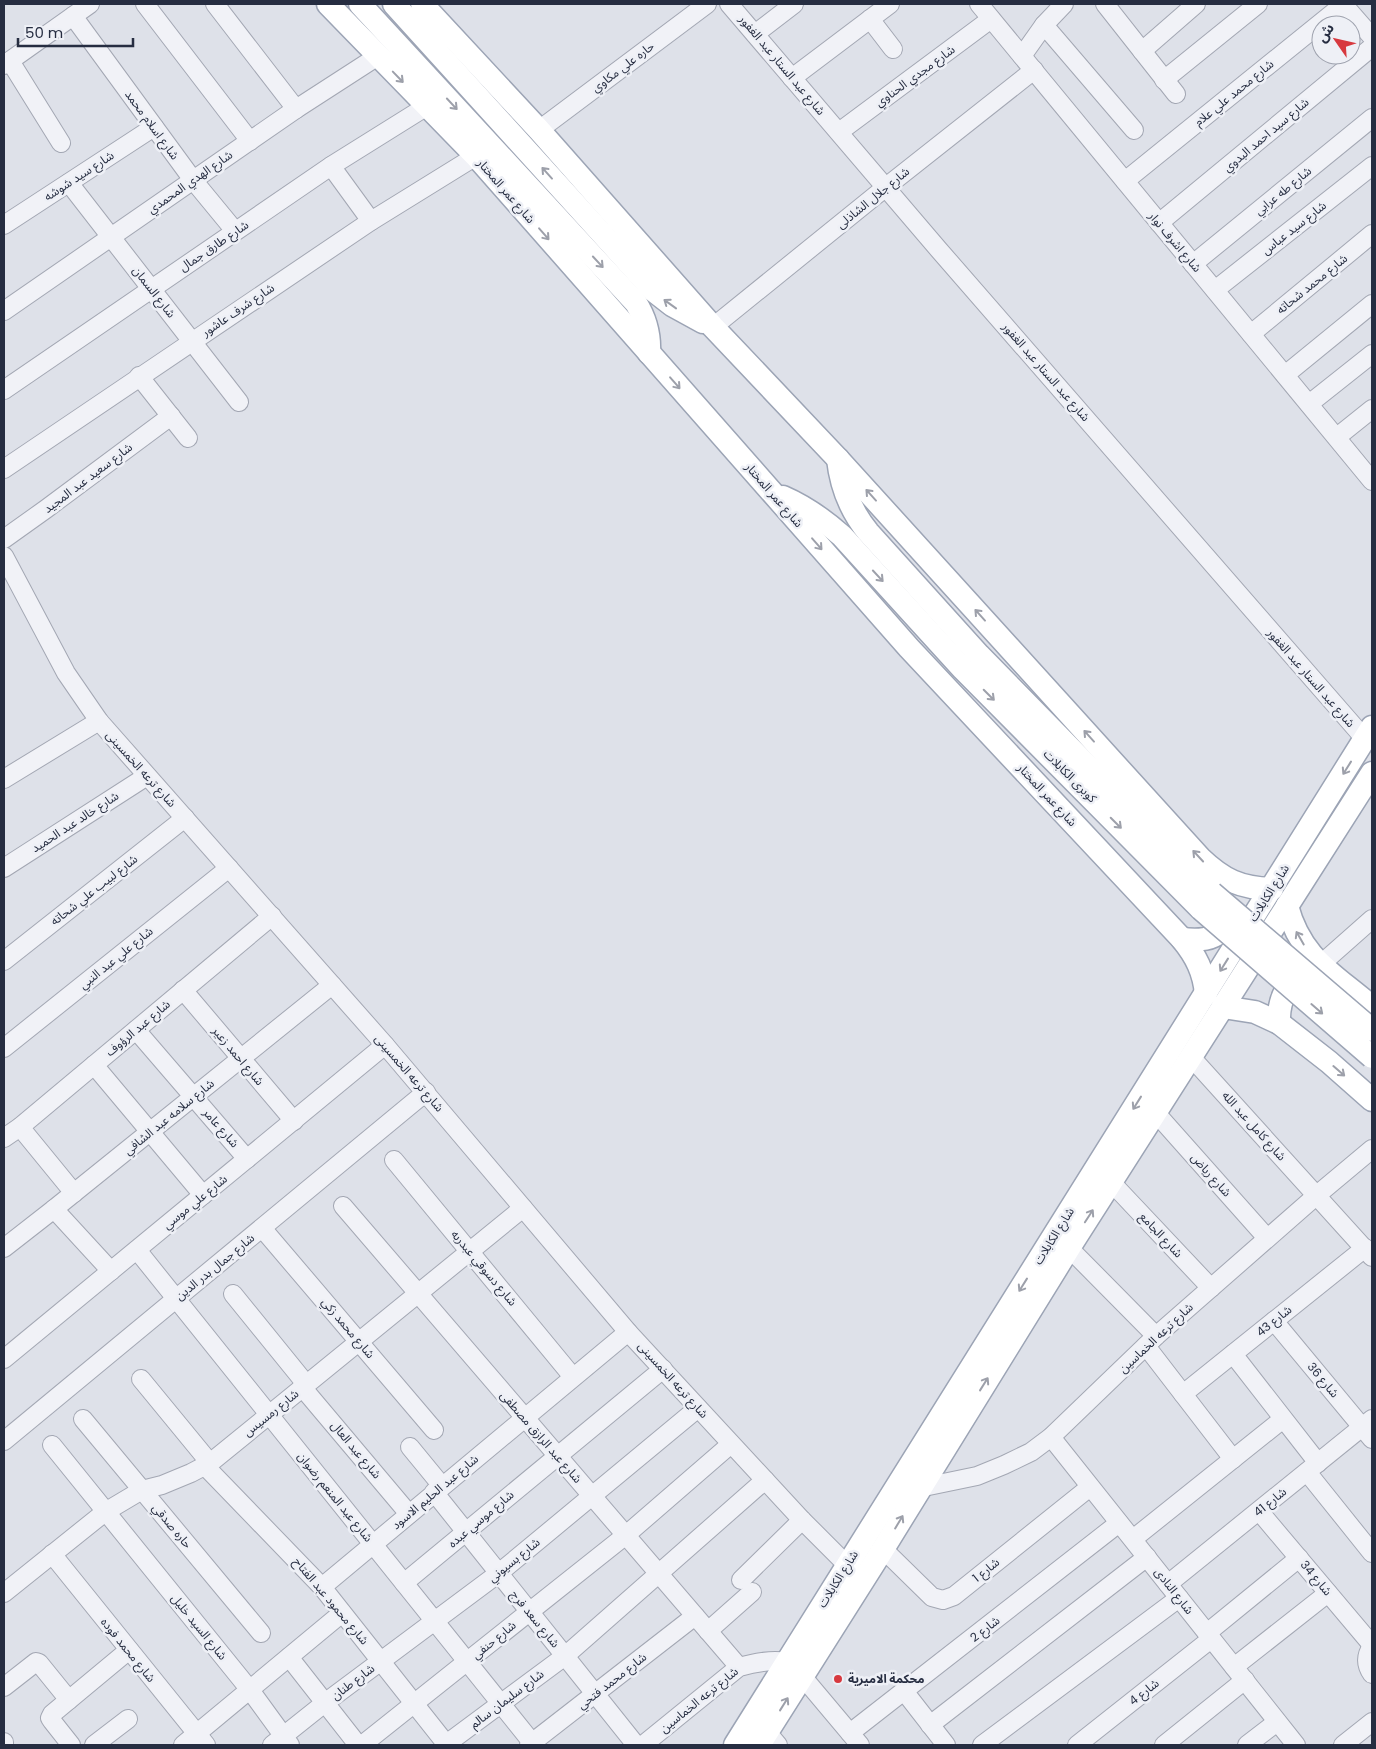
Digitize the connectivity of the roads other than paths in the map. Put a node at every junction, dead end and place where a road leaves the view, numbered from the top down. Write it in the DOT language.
graph roads {
  1 [pos="90,4"];
  2 [pos="146,4"];
  3 [pos="215,4"];
  4 [pos="328,4"];
  5 [pos="360,4"];
  6 [pos="394,4"];
  7 [pos="422,4"];
  8 [pos="707,4"];
  9 [pos="729,4"];
  10 [pos="794,4"];
  11 [pos="890,4"];
  12 [pos="978,4"];
  13 [pos="1064,4"];
  14 [pos="1105,4"];
  15 [pos="1196,4"];
  16 [pos="1258,4"];
  17 [pos="1343,4"];
  18 [pos="73,16"];
  19 [pos="870,19"];
  20 [pos="991,19"];
  21 [pos="1044,26"];
  22 [pos="755,34"];
  23 [pos="1372,37"];
  24 [pos="1372,47"];
  25 [pos="893,49"];
  26 [pos="1142,51"];
  27 [pos="378,56"];
  28 [pos="1022,56"];
  29 [pos="7,63"];
  30 [pos="1034,70"];
  31 [pos="792,78"];
  32 [pos="1164,80"];
  33 [pos="1176,94"];
  34 [pos="427,106"];
  35 [pos="296,109"];
  36 [pos="1372,118"];
  37 [pos="154,127"];
  38 [pos="539,130"];
  39 [pos="1134,130"];
  40 [pos="839,132"];
  41 [pos="250,141"];
  42 [pos="61,143"];
  43 [pos="476,156"];
  44 [pos="331,166"];
  45 [pos="1372,166"];
  46 [pos="193,180"];
  47 [pos="1125,181"];
  48 [pos="69,183"];
  49 [pos="886,187"];
  50 [pos="371,221"];
  51 [pos="1159,223"];
  52 [pos="4,225"];
  53 [pos="235,232"];
  54 [pos="1372,234"];
  55 [pos="111,237"];
  56 [pos="1193,264"];
  57 [pos="151,289"];
  58 [pos="1215,290"];
  59 [pos="1372,304"];
  60 [pos="4,311"];
  61 [pos="713,326"];
  62 [pos="1251,334"];
  63 [pos="192,341"];
  64 [pos="649,353"];
  65 [pos="1372,354"];
  66 [pos="1285,375"];
  67 [pos="139,376"];
  68 [pos="4,390"];
  69 [pos="239,402"];
  70 [pos="1309,404"];
  71 [pos="1372,409"];
  72 [pos="170,416"];
  73 [pos="1337,437"];
  74 [pos="188,438"];
  75 [pos="4,469"];
  76 [pos="1370,474"];
  77 [pos="773,493"];
  78 [pos="4,539"];
  79 [pos="4,556"];
  80 [pos="99,722"];
  81 [pos="1368,733"];
  82 [pos="1372,773"];
  83 [pos="147,776"];
  84 [pos="4,779"];
  85 [pos="184,818"];
  86 [pos="4,868"];
  87 [pos="229,868"];
  88 [pos="1272,889"];
  89 [pos="1211,893"];
  90 [pos="1287,906"];
  91 [pos="272,916"];
  92 [pos="1372,919"];
  93 [pos="1182,939"];
  94 [pos="4,961"];
  95 [pos="1320,966"];
  96 [pos="332,985"];
  97 [pos="183,990"];
  98 [pos="1214,1000"];
  99 [pos="1372,1007"];
  100 [pos="1279,1023"];
  101 [pos="136,1030"];
  102 [pos="1372,1030"];
  103 [pos="386,1045"];
  104 [pos="4,1048"];
  105 [pos="1191,1057"];
  106 [pos="1372,1057"];
  107 [pos="241,1059"];
  108 [pos="94,1065"];
  109 [pos="426,1092"];
  110 [pos="194,1097"];
  111 [pos="1372,1100"];
  112 [pos="1155,1112"];
  113 [pos="294,1121"];
  114 [pos="20,1126"];
  115 [pos="150,1132"];
  116 [pos="4,1138"];
  117 [pos="1372,1149"];
  118 [pos="247,1159"];
  119 [pos="394,1160"];
  120 [pos="1111,1182"];
  121 [pos="74,1193"];
  122 [pos="203,1195"];
  123 [pos="1317,1195"];
  124 [pos="344,1206"];
  125 [pos="523,1208"];
  126 [pos="54,1210"];
  127 [pos="262,1228"];
  128 [pos="1267,1238"];
  129 [pos="4,1248"];
  130 [pos="1069,1248"];
  131 [pos="137,1250"];
  132 [pos="470,1252"];
  133 [pos="1368,1252"];
  134 [pos="111,1271"];
  135 [pos="1211,1288"];
  136 [pos="418,1293"];
  137 [pos="233,1294"];
  138 [pos="176,1298"];
  139 [pos="1274,1321"];
  140 [pos="628,1332"];
  141 [pos="359,1341"];
  142 [pos="1151,1341"];
  143 [pos="1233,1354"];
  144 [pos="4,1359"];
  145 [pos="663,1369"];
  146 [pos="573,1377"];
  147 [pos="141,1379"];
  148 [pos="304,1386"];
  149 [pos="1184,1394"];
  150 [pos="698,1408"];
  151 [pos="269,1414"];
  152 [pos="524,1417"];
  153 [pos="83,1419"];
  154 [pos="1284,1419"];
  155 [pos="1369,1428"];
  156 [pos="434,1430"];
  157 [pos="1052,1437"];
  158 [pos="4,1441"];
  159 [pos="731,1444"];
  160 [pos="52,1445"];
  161 [pos="410,1447"];
  162 [pos="558,1456"];
  163 [pos="1233,1459"];
  164 [pos="208,1464"];
  165 [pos="1313,1467"];
  166 [pos="765,1480"];
  167 [pos="1090,1487"];
  168 [pos="919,1488"];
  169 [pos="438,1489"];
  170 [pos="142,1490"];
  171 [pos="593,1497"];
  172 [pos="1259,1511"];
  173 [pos="105,1512"];
  174 [pos="409,1514"];
  175 [pos="802,1520"];
  176 [pos="1119,1524"];
  177 [pos="466,1532"];
  178 [pos="626,1535"];
  179 [pos="1133,1539"];
  180 [pos="373,1544"];
  181 [pos="883,1548"];
  182 [pos="1372,1553"];
  183 [pos="52,1554"];
  184 [pos="1146,1557"];
  185 [pos="1299,1558"];
  186 [pos="847,1565"];
  187 [pos="499,1573"];
  188 [pos="659,1574"];
  189 [pos="404,1583"];
  190 [pos="1168,1584"];
  191 [pos="322,1587"];
  192 [pos="4,1593"];
  193 [pos="1328,1593"];
  194 [pos="1179,1598"];
  195 [pos="529,1611"];
  196 [pos="342,1613"];
  197 [pos="695,1616"];
  198 [pos="434,1621"];
  199 [pos="708,1631"];
  200 [pos="262,1633"];
  201 [pos="1209,1636"];
  202 [pos="1372,1645"];
  203 [pos="128,1650"];
  204 [pos="565,1656"];
  205 [pos="289,1657"];
  206 [pos="381,1661"];
  207 [pos="467,1662"];
  208 [pos="739,1667"];
  209 [pos="794,1669"];
  210 [pos="1240,1674"];
  211 [pos="1372,1674"];
  212 [pos="4,1687"];
  213 [pos="250,1690"];
  214 [pos="904,1691"];
  215 [pos="595,1694"];
  216 [pos="69,1700"];
  217 [pos="326,1702"];
  218 [pos="416,1704"];
  219 [pos="500,1704"];
  220 [pos="128,1719"];
  221 [pos="1277,1722"];
  222 [pos="1372,1722"];
  223 [pos="930,1725"];
  224 [pos="855,1739"];
  225 [pos="768,1741"];
  226 [pos="195,1742"];
  227 [pos="282,1742"];
  228 [pos="66,1744"];
  229 [pos="94,1745"];
  230 [pos="358,1745"];
  231 [pos="362,1745"];
  232 [pos="446,1745"];
  233 [pos="531,1745"];
  234 [pos="636,1745"];
  235 [pos="643,1745"];
  236 [pos="735,1745"];
  237 [pos="946,1745"];
  238 [pos="982,1745"];
  239 [pos="1077,1745"];
  240 [pos="1164,1745"];
  241 [pos="1248,1745"];
  242 [pos="1296,1745"];
  243 [pos="1343,1745"];
  1 -- 18 [label="street"];
  2 -- 41 [label="street"];
  3 -- 35 [label="street"];
  4 -- 27 [label="main road, شارع عمر المختار"];
  5 -- 64 [label="main road, one-way"];
  61 -- 6 [label="main road, one-way"];
  7 -- 38 [label="main road"];
  8 -- 38 [label="street, حاره علي مكاوي"];
  9 -- 22 [label="street, شارع عبد الستار عبد الغفور"];
  10 -- 22 [label="street"];
  11 -- 19 [label="street"];
  12 -- 20 [label="street, شارع اشرف نوار"];
  13 -- 21 [label="street"];
  14 -- 26 [label="street"];
  15 -- 26 [label="street"];
  16 -- 32 [label="street"];
  17 -- 23 [label="street"];
  17 -- 47 [label="street, شارع محمد علي علام"];
  18 -- 29 [label="street"];
  18 -- 37 [label="street, شارع اسلام محمد"];
  19 -- 25 [label="street"];
  19 -- 31 [label="street"];
  20 -- 28 [label="street, شارع اشرف نوار"];
  20 -- 40 [label="street, شارع مجدي الحناوي"];
  21 -- 28 [label="street"];
  21 -- 39 [label="street"];
  22 -- 31 [label="street, شارع عبد الستار عبد الغفور"];
  24 -- 51 [label="street, شارع سيد احمد البدوي"];
  26 -- 32 [label="street"];
  27 -- 34 [label="main road, شارع عمر المختار, one-way"];
  27 -- 35 [label="street, شارع الهدي المحمدي"];
  28 -- 30 [label="street, شارع اشرف نوار"];
  29 -- 42 [label="street"];
  30 -- 47 [label="street, شارع اشرف نوار"];
  30 -- 49 [label="street, شارع جلال الشاذلى"];
  31 -- 40 [label="street, شارع عبد الستار عبد الغفور"];
  32 -- 33 [label="street"];
  34 -- 43 [label="main road, شارع عمر المختار"];
  34 -- 44 [label="street, شارع طارق جمال"];
  35 -- 41 [label="street, شارع الهدي المحمدي"];
  36 -- 56 [label="street, شارع طه عرابي"];
  37 -- 46 [label="street, شارع اسلام محمد"];
  37 -- 48 [label="street, شارع سيد شوشه"];
  38 -- 61 [label="main road"];
  40 -- 49 [label="street, شارع عبد الستار عبد الغفور"];
  41 -- 46 [label="street, شارع الهدي المحمدي"];
  43 -- 50 [label="street, شارع شرف عاشور"];
  43 -- 64 [label="main road, شارع عمر المختار, one-way"];
  44 -- 50 [label="street"];
  44 -- 53 [label="street, شارع طارق جمال"];
  45 -- 58 [label="street, شارع سيد عباس"];
  46 -- 53 [label="street, شارع اسلام محمد"];
  46 -- 55 [label="street, شارع الهدي المحمدي"];
  47 -- 51 [label="street, شارع اشرف نوار"];
  48 -- 52 [label="street, شارع سيد شوشه"];
  48 -- 55 [label="street, شارع السمان"];
  49 -- 61 [label="street, شارع جلال الشاذلى"];
  49 -- 81 [label="street, شارع عبد الستار عبد الغفور"];
  50 -- 63 [label="street, شارع شرف عاشور"];
  51 -- 56 [label="street, شارع اشرف نوار"];
  53 -- 57 [label="street, شارع طارق جمال"];
  54 -- 62 [label="street, شارع محمد شحاته"];
  55 -- 57 [label="street, شارع السمان"];
  55 -- 60 [label="street, شارع الهدي المحمدي"];
  56 -- 58 [label="street, شارع اشرف نوار"];
  57 -- 63 [label="street, شارع السمان"];
  57 -- 68 [label="street, شارع طارق جمال"];
  58 -- 62 [label="street, شارع اشرف نوار"];
  59 -- 66 [label="street"];
  89 -- 61 [label="main road, كوبرى الكابلات, one-way"];
  62 -- 66 [label="street, شارع اشرف نوار"];
  63 -- 67 [label="street, شارع شرف عاشور"];
  63 -- 69 [label="street, شارع السمان"];
  64 -- 77 [label="main road, شارع عمر المختار, one-way"];
  65 -- 70 [label="street"];
  66 -- 70 [label="street, شارع اشرف نوار"];
  67 -- 72 [label="street"];
  67 -- 75 [label="street, شارع شرف عاشور"];
  70 -- 73 [label="street, شارع اشرف نوار"];
  71 -- 73 [label="street"];
  72 -- 74 [label="street"];
  72 -- 78 [label="street, شارع سعيد عبد المجيد"];
  73 -- 76 [label="street, شارع اشرف نوار"];
  77 -- 89 [label="main road, كوبرى الكابلات, one-way"];
  77 -- 93 [label="main road, شارع عمر المختار, one-way"];
  79 -- 80 [label="street, شارع ترعه الخمسينى"];
  80 -- 83 [label="street, شارع ترعه الخمسينى"];
  80 -- 84 [label="street"];
  81 -- 88 [label="main road, شارع الكابلات, one-way"];
  82 -- 90 [label="main road, شارع الكابلات"];
  83 -- 85 [label="street, شارع ترعه الخمسينى"];
  83 -- 86 [label="street, شارع خالد عبد الحميد"];
  85 -- 87 [label="street, شارع ترعه الخمسينى"];
  85 -- 94 [label="street, شارع لبيب علي شحاته"];
  87 -- 91 [label="street, شارع ترعه الخمسينى"];
  87 -- 104 [label="street, شارع علي عبد النبي"];
  88 -- 89 [label="main road"];
  88 -- 98 [label="main road, شارع الكابلات, one-way"];
  89 -- 93 [label="main road"];
  89 -- 102 [label="main road, كوبرى الكابلات, bridge"];
  89 -- 106 [label="main road, كوبرى الكابلات, one-way, bridge"];
  95 -- 90 [label="main road, one-way"];
  90 -- 98 [label="main road, شارع الكابلات"];
  91 -- 96 [label="street, شارع ترعه الخمسينى"];
  91 -- 97 [label="street, شارع عبد الرؤوف"];
  92 -- 95 [label="street"];
  93 -- 98 [label="main road, شارع عمر المختار"];
  95 -- 99 [label="main road"];
  95 -- 100 [label="main road"];
  96 -- 103 [label="street, شارع ترعه الخمسينى"];
  96 -- 107 [label="street, شارع سلامه عبد الشافي"];
  97 -- 101 [label="street, شارع عبد الرؤوف"];
  97 -- 107 [label="street, شارع احمد زعير"];
  98 -- 100 [label="main road"];
  98 -- 105 [label="main road, شارع الكابلات"];
  98 -- 186 [label="main road, شارع الكابلات, one-way"];
  100 -- 111 [label="main road, one-way"];
  101 -- 108 [label="street, شارع عبد الرؤوف"];
  101 -- 110 [label="street, شارع عامر"];
  103 -- 109 [label="street, شارع ترعه الخمسينى"];
  103 -- 113 [label="street, شارع علي موسي"];
  105 -- 112 [label="main road, شارع الكابلات"];
  105 -- 123 [label="street, شارع كامل عبد الله"];
  107 -- 110 [label="street, شارع سلامه عبد الشافي"];
  107 -- 113 [label="street, شارع احمد زعير"];
  108 -- 114 [label="street, شارع عبد الرؤوف"];
  108 -- 115 [label="street"];
  109 -- 125 [label="street, شارع ترعه الخمسينى"];
  109 -- 127 [label="street, شارع جمال بدر الدين"];
  110 -- 115 [label="street, شارع سلامه عبد الشافي"];
  110 -- 118 [label="street, شارع عامر"];
  112 -- 120 [label="main road, شارع الكابلات"];
  112 -- 128 [label="street, شارع رياض"];
  113 -- 118 [label="street, شارع علي موسي"];
  114 -- 116 [label="street, شارع عبد الرؤوف"];
  114 -- 121 [label="street"];
  115 -- 121 [label="street, شارع سلامه عبد الشافي"];
  115 -- 122 [label="street"];
  117 -- 123 [label="street, شارع ترعه الخماسين"];
  118 -- 122 [label="street, شارع علي موسي"];
  119 -- 132 [label="street, شارع دسوقي عبدربه"];
  130 -- 120 [label="main road, شارع الكابلات, one-way"];
  120 -- 135 [label="street, شارع الجامع"];
  121 -- 126 [label="street, شارع سلامه عبد الشافي"];
  122 -- 131 [label="street, شارع علي موسي"];
  123 -- 128 [label="street, شارع ترعه الخماسين"];
  123 -- 133 [label="street, شارع كامل عبد الله"];
  124 -- 136 [label="street, شارع عبد الرازق مصطفى"];
  125 -- 132 [label="street, شارع رمسيس"];
  125 -- 140 [label="street, شارع ترعه الخمسينى"];
  126 -- 129 [label="street, شارع سلامه عبد الشافي"];
  126 -- 134 [label="street"];
  127 -- 138 [label="street, شارع جمال بدر الدين"];
  127 -- 141 [label="street, شارع محمد زكي"];
  128 -- 135 [label="street, شارع ترعه الخماسين"];
  130 -- 142 [label="street"];
  168 -- 130 [label="main road, شارع الكابلات, one-way"];
  131 -- 134 [label="street, شارع علي موسي"];
  131 -- 138 [label="street, شارع عبد المنعم رضوان"];
  132 -- 136 [label="street, شارع رمسيس"];
  132 -- 146 [label="street, شارع دسوقي عبدربه"];
  133 -- 139 [label="street, شارع 43"];
  134 -- 144 [label="street, شارع علي موسي"];
  135 -- 142 [label="street, شارع ترعه الخماسين"];
  136 -- 141 [label="street, شارع رمسيس"];
  136 -- 152 [label="street, شارع عبد الرازق مصطفى"];
  137 -- 148 [label="street, شارع عبد العال"];
  138 -- 151 [label="street, شارع عبد المنعم رضوان"];
  138 -- 158 [label="street, شارع جمال بدر الدين"];
  139 -- 143 [label="street, شارع 43"];
  139 -- 155 [label="street, شارع 36"];
  140 -- 145 [label="street, شارع ترعه الخمسينى"];
  140 -- 146 [label="street, شارع عبد الحليم الاسود"];
  141 -- 148 [label="street, شارع رمسيس"];
  141 -- 156 [label="street, شارع محمد زكي"];
  142 -- 149 [label="street"];
  142 -- 157 [label="street, شارع ترعه الخماسين"];
  143 -- 149 [label="street, شارع 43"];
  143 -- 154 [label="street"];
  145 -- 150 [label="street, شارع ترعه الخمسينى"];
  145 -- 162 [label="street, شارع موسي عبده"];
  146 -- 152 [label="street, شارع عبد الحليم الاسود"];
  147 -- 164 [label="street, شارع محمود عبد الفتاح"];
  148 -- 151 [label="street, شارع رمسيس"];
  148 -- 174 [label="street, شارع عبد العال"];
  149 -- 163 [label="street"];
  150 -- 159 [label="street, شارع ترعه الخمسينى"];
  150 -- 171 [label="street, شارع بسيوني"];
  151 -- 164 [label="street, شارع رمسيس"];
  151 -- 180 [label="street, شارع عبد المنعم رضوان"];
  152 -- 162 [label="street, شارع عبد الرازق مصطفى"];
  152 -- 169 [label="street, شارع عبد الحليم الاسود"];
  153 -- 170 [label="street, حاره صدقي"];
  154 -- 163 [label="street"];
  154 -- 165 [label="street"];
  155 -- 165 [label="street, شارع 41"];
  157 -- 167 [label="street, شارع النادى"];
  157 -- 168 [label="street, شارع ترعه الخماسين"];
  159 -- 166 [label="street, شارع ترعه الخمسينى"];
  159 -- 178 [label="street, شارع حنفي"];
  160 -- 173 [label="street, شارع السيد خليل"];
  161 -- 169 [label="street, شارع سعد فرج"];
  162 -- 171 [label="street, شارع عبد الرازق مصطفى"];
  162 -- 177 [label="street, شارع موسي عبده"];
  163 -- 179 [label="street"];
  164 -- 170 [label="street, شارع رمسيس"];
  164 -- 191 [label="street, شارع محمود عبد الفتاح"];
  165 -- 172 [label="street, شارع 41"];
  165 -- 182 [label="street"];
  166 -- 175 [label="street, شارع ترعه الخمسينى"];
  166 -- 188 [label="street, شارع سليمان سالم"];
  167 -- 176 [label="street, شارع النادى"];
  167 -- 181 [label="street, شارع 1"];
  181 -- 168 [label="main road, شارع الكابلات, one-way"];
  169 -- 174 [label="street, شارع عبد الحليم الاسود"];
  169 -- 177 [label="street, شارع سعد فرج"];
  170 -- 173 [label="street, شارع رمسيس"];
  170 -- 200 [label="street, حاره صدقي"];
  171 -- 178 [label="street, شارع عبد الرازق مصطفى"];
  171 -- 187 [label="street, شارع بسيوني"];
  172 -- 185 [label="street, شارع 34"];
  172 -- 190 [label="street, شارع 41"];
  173 -- 183 [label="street, شارع رمسيس"];
  173 -- 213 [label="street, شارع السيد خليل"];
  174 -- 180 [label="street, شارع عبد الحليم الاسود"];
  175 -- 186 [label="street, شارع ترعه الخمسينى"];
  175 -- 199 [label="street"];
  176 -- 179 [label="street, شارع النادى"];
  176 -- 214 [label="street, شارع 2"];
  177 -- 187 [label="street, شارع سعد فرج"];
  177 -- 189 [label="street, شارع موسي عبده"];
  178 -- 188 [label="street, شارع عبد الرازق مصطفى"];
  178 -- 195 [label="street, شارع حنفي"];
  179 -- 184 [label="street, شارع النادى"];
  180 -- 189 [label="street, شارع عبد المنعم رضوان"];
  180 -- 191 [label="street, شارع عبد الحليم الاسود"];
  181 -- 209 [label="main road, شارع الكابلات"];
  183 -- 192 [label="street, شارع رمسيس"];
  183 -- 203 [label="street, شارع محمد فوده"];
  184 -- 190 [label="street, شارع النادى"];
  184 -- 223 [label="street"];
  185 -- 193 [label="street, شارع 34"];
  185 -- 201 [label="street, شارع 4"];
  186 -- 209 [label="main road, شارع الكابلات"];
  187 -- 195 [label="street, شارع سعد فرج"];
  187 -- 198 [label="street, شارع بسيوني"];
  188 -- 197 [label="street, شارع عبد الرازق مصطفى"];
  188 -- 204 [label="street, شارع سليمان سالم"];
  189 -- 198 [label="street, شارع عبد المنعم رضوان"];
  190 -- 194 [label="street, شارع النادى"];
  191 -- 196 [label="street, شارع محمود عبد الفتاح"];
  193 -- 202 [label="street, شارع 34"];
  193 -- 210 [label="street"];
  194 -- 201 [label="street, شارع النادى"];
  194 -- 238 [label="street"];
  195 -- 204 [label="street, شارع سعد فرج"];
  195 -- 207 [label="street, شارع حنفي"];
  196 -- 205 [label="street"];
  196 -- 206 [label="street, شارع محمود عبد الفتاح"];
  197 -- 199 [label="street, شارع عبد الرازق مصطفى"];
  197 -- 215 [label="street, شارع محمد فتحي"];
  198 -- 206 [label="street, شارع طنان"];
  198 -- 207 [label="street, شارع عبد المنعم رضوان"];
  199 -- 208 [label="street, شارع عبد الرازق مصطفى"];
  201 -- 210 [label="street, شارع النادى"];
  201 -- 239 [label="street, شارع 4"];
  202 -- 211 [label="street"];
  203 -- 216 [label="street"];
  203 -- 226 [label="street, شارع محمد فوده"];
  204 -- 215 [label="street, شارع سعد فرج"];
  204 -- 219 [label="street, شارع سليمان سالم"];
  205 -- 213 [label="street"];
  205 -- 217 [label="street"];
  206 -- 217 [label="street, شارع طنان"];
  206 -- 218 [label="street, شارع محمود عبد الفتاح"];
  207 -- 218 [label="street, شارع حنفي"];
  207 -- 219 [label="street, شارع عبد المنعم رضوان"];
  208 -- 209 [label="street, شارع ترعه الخماسين"];
  208 -- 235 [label="street, شارع ترعه الخماسين"];
  209 -- 224 [label="street"];
  225 -- 209 [label="main road, شارع الكابلات, one-way"];
  209 -- 236 [label="main road, شارع الكابلات"];
  210 -- 221 [label="street, شارع النادى"];
  210 -- 240 [label="street"];
  212 -- 216 [label="street"];
  213 -- 226 [label="street"];
  213 -- 227 [label="street, شارع السيد خليل"];
  214 -- 223 [label="street"];
  214 -- 224 [label="street, شارع 2"];
  215 -- 233 [label="street, شارع محمد فتحي"];
  215 -- 234 [label="street, شارع سعد فرج"];
  216 -- 228 [label="street"];
  217 -- 227 [label="street, شارع طنان"];
  217 -- 230 [label="street"];
  218 -- 231 [label="street, شارع حنفي"];
  218 -- 232 [label="street, شارع محمود عبد الفتاح"];
  219 -- 232 [label="street, شارع سليمان سالم"];
  219 -- 233 [label="street, شارع عبد المنعم رضوان"];
  220 -- 229 [label="street"];
  221 -- 241 [label="street"];
  221 -- 242 [label="street, شارع النادى"];
  222 -- 243 [label="street"];
  223 -- 237 [label="street"];
}
